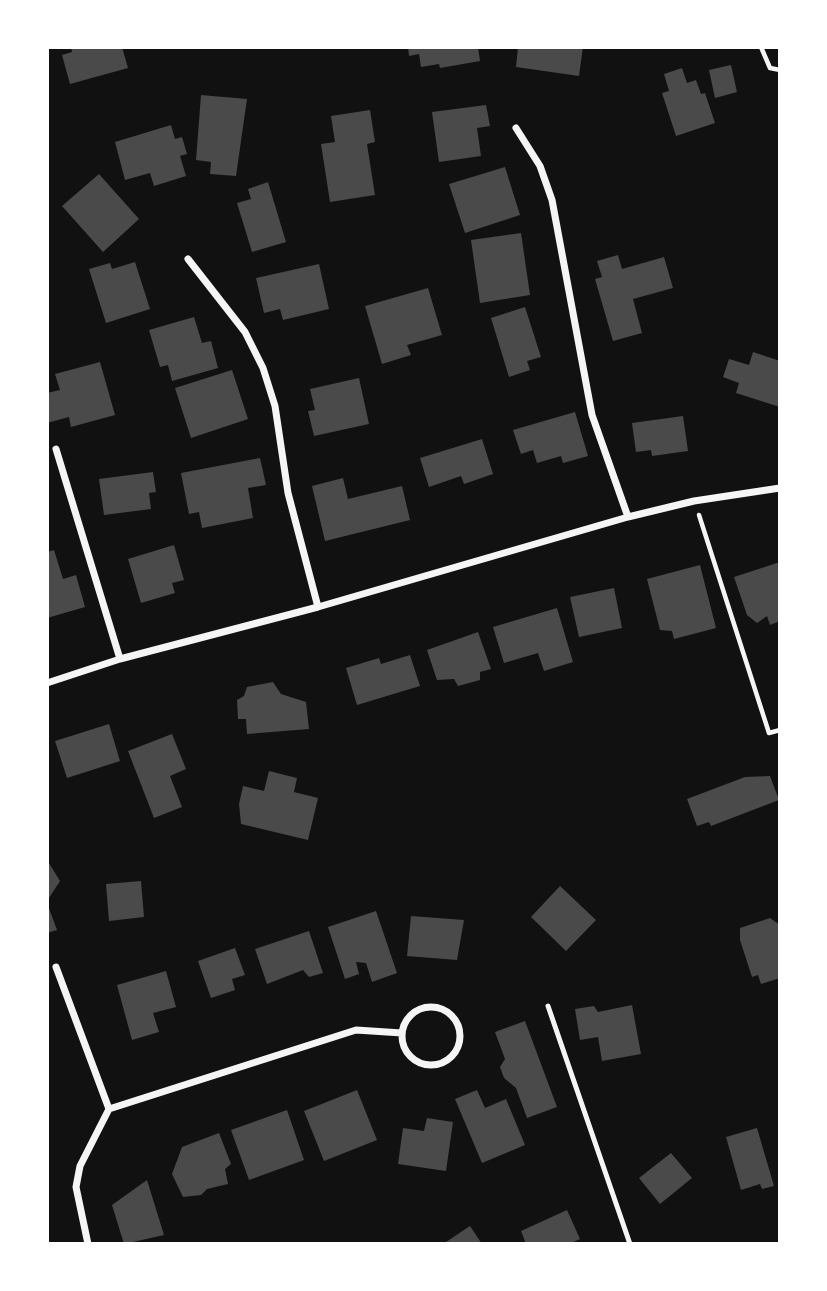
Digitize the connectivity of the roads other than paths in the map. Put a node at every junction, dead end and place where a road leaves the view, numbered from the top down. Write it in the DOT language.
graph roads {
  1 [pos="516,128"];
  2 [pos="188,259"];
  3 [pos="56,449"];
  4 [pos="780,488"];
  5 [pos="628,517"];
  6 [pos="318,607"];
  7 [pos="120,659"];
  8 [pos="47,683"];
  9 [pos="56,967"];
  10 [pos="548,1006"];
  11 [pos="402,1033"];
  12 [pos="109,1110"];
  13 [pos="88,1244"];
  14 [pos="630,1244"];
  1 -- 5 [label="street"];
  2 -- 6 [label="street"];
  3 -- 7 [label="street"];
  4 -- 5 [label="street"];
  5 -- 6 [label="street"];
  6 -- 7 [label="street"];
  7 -- 8 [label="street"];
  9 -- 12 [label="street"];
  10 -- 14 [label="lane"];
  11 -- 11 [label="street"];
  11 -- 12 [label="street"];
  12 -- 13 [label="street"];
}
